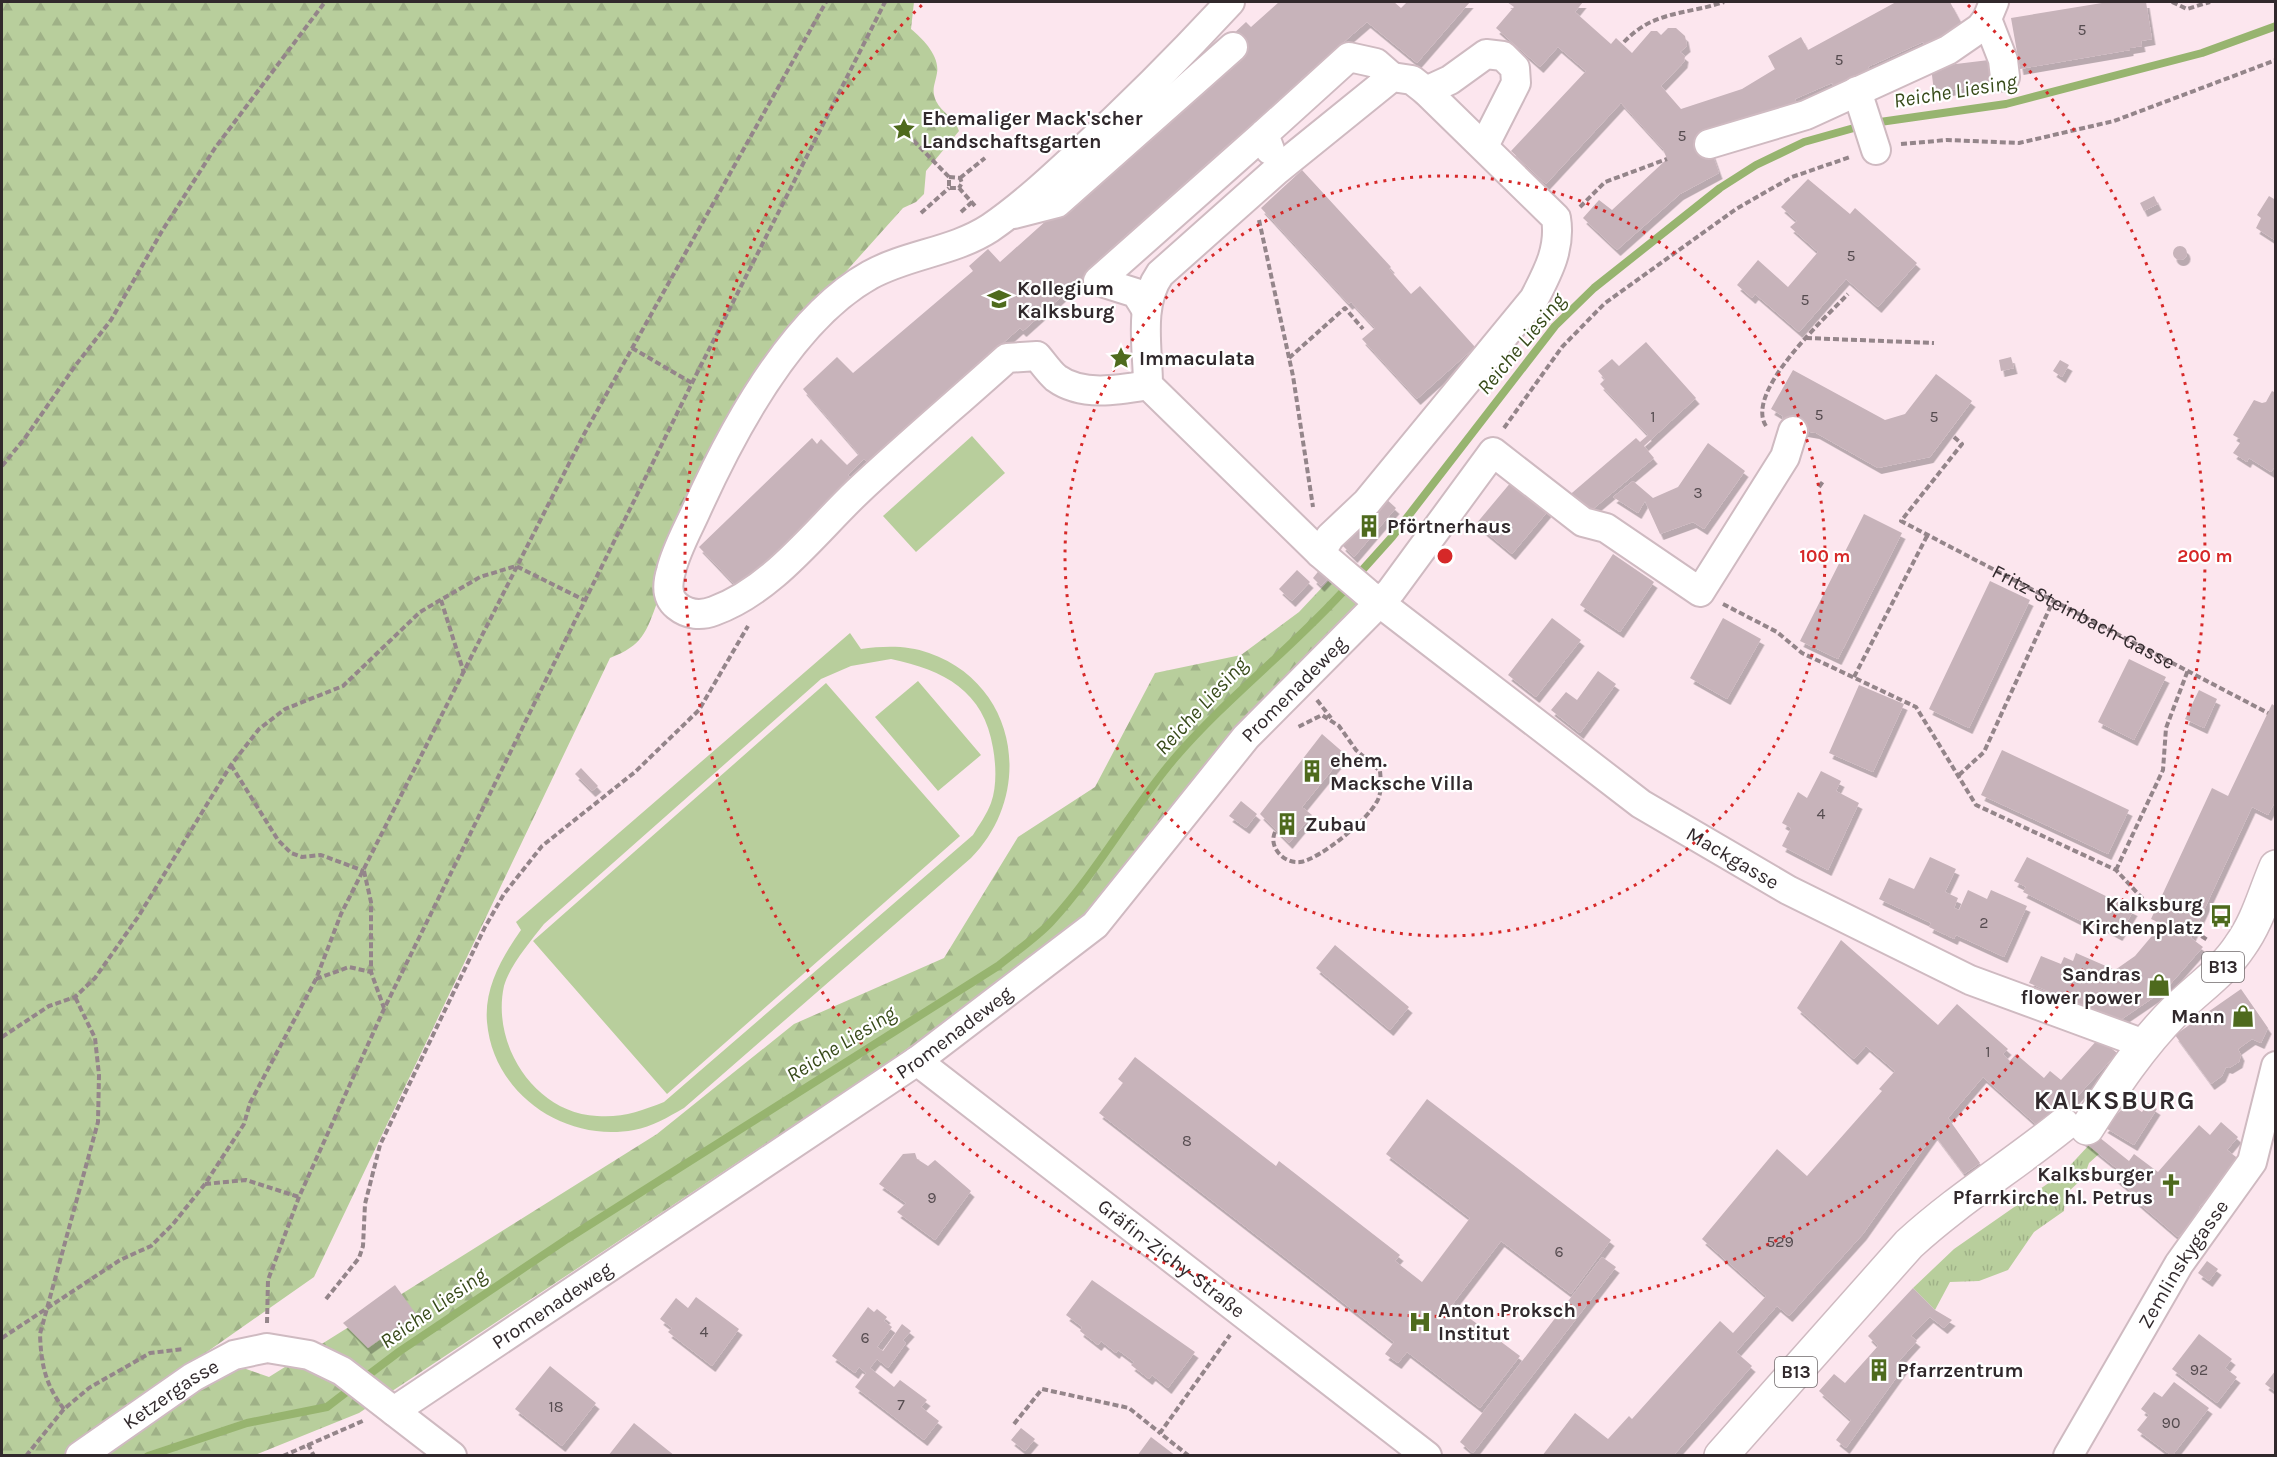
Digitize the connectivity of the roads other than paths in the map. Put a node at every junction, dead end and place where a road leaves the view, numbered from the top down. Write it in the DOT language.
graph roads {
  1 [pos="1230,2"];
  2 [pos="1991,10"];
  3 [pos="1233,47"];
  4 [pos="1392,77"];
  5 [pos="2005,77"];
  6 [pos="1426,91"];
  7 [pos="1857,91"];
  8 [pos="1264,134"];
  9 [pos="1708,144"];
  10 [pos="1484,146"];
  11 [pos="1876,150"];
  12 [pos="1277,170"];
  13 [pos="994,215"];
  14 [pos="1146,309"];
  15 [pos="1148,385"];
  16 [pos="1793,430"];
  17 [pos="1330,553"];
  18 [pos="1374,598"];
  19 [pos="2275,870"];
  20 [pos="2144,1044"];
  21 [pos="917,1061"];
  22 [pos="2276,1066"];
  23 [pos="383,1403"];
  24 [pos="80,1455"];
  25 [pos="452,1455"];
  26 [pos="1427,1455"];
  27 [pos="1721,1455"];
  28 [pos="2068,1455"];
  1 -- 13 [label="street"];
  2 -- 5 [label="street"];
  2 -- 7 [label="street"];
  3 -- 13 [label="street"];
  4 -- 6 [label="street"];
  4 -- 8 [label="street"];
  4 -- 12 [label="street"];
  6 -- 10 [label="street"];
  6 -- 10 [label="street"];
  7 -- 9 [label="street"];
  7 -- 11 [label="street"];
  8 -- 12 [label="street"];
  8 -- 14 [label="street"];
  10 -- 17 [label="street"];
  12 -- 14 [label="street"];
  13 -- 15 [label="street"];
  14 -- 15 [label="street"];
  15 -- 17 [label="street, Mackgasse"];
  16 -- 18 [label="street, Promenadeweg"];
  17 -- 18 [label="street, Mackgasse"];
  18 -- 20 [label="street, Mackgasse"];
  18 -- 21 [label="street, Promenadeweg"];
  19 -- 20 [label="main road, B13"];
  20 -- 27 [label="main road, B13"];
  21 -- 23 [label="street, Promenadeweg"];
  21 -- 26 [label="street, Gräfin-Zichy-Straße"];
  22 -- 28 [label="street, Zemlinskygasse"];
  23 -- 24 [label="street, Ketzergasse"];
  23 -- 25 [label="street"];
}
